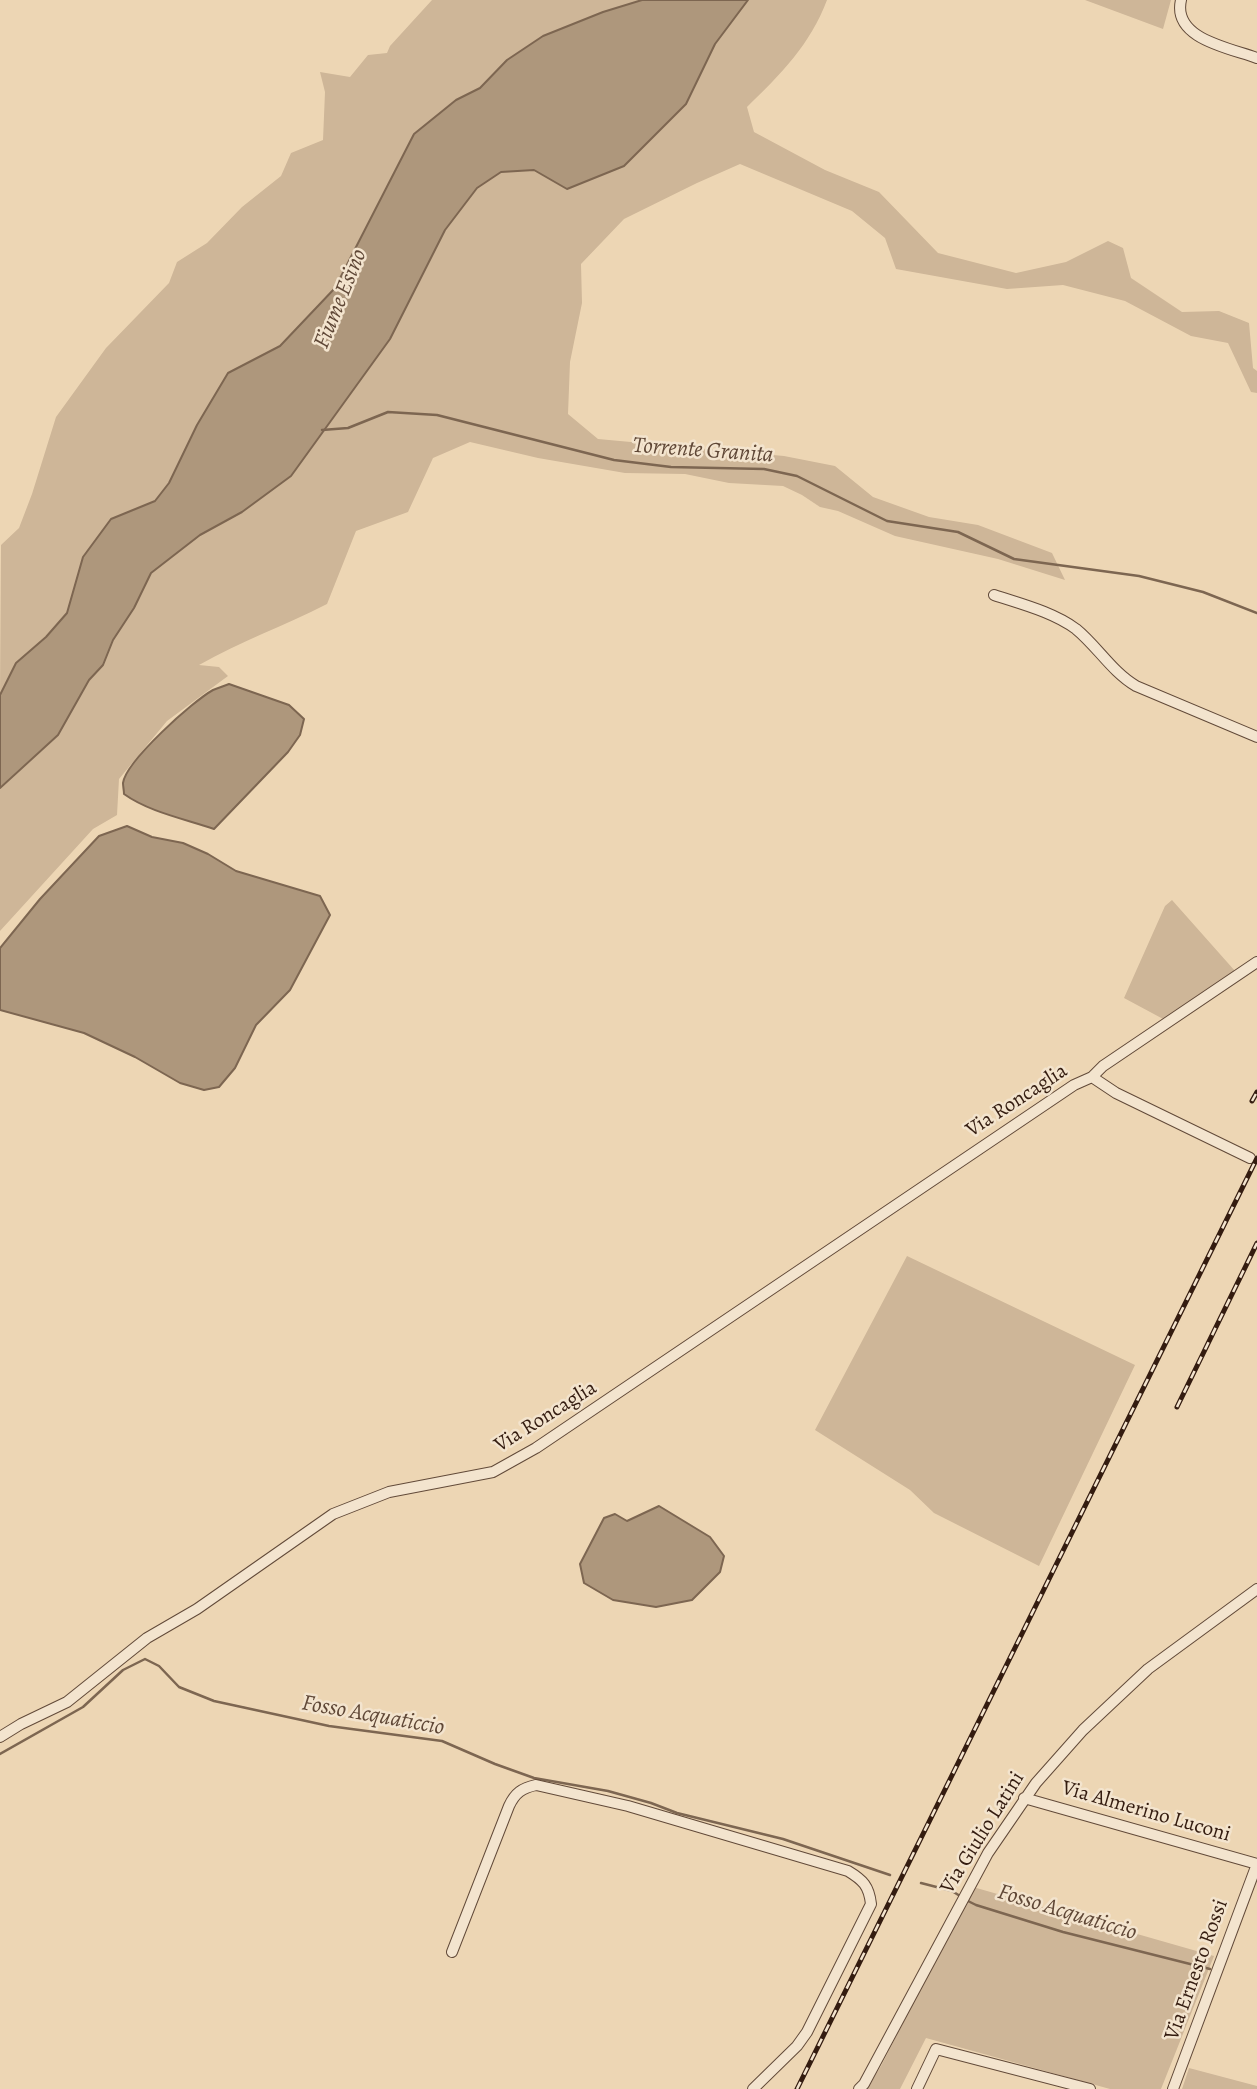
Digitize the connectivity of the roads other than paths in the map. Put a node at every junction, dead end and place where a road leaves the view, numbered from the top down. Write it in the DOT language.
graph roads {
  1 [pos="1181,0"];
  2 [pos="1257,58"];
  3 [pos="994,595"];
  4 [pos="1257,737"];
  5 [pos="1257,962"];
  6 [pos="1092,1077"];
  7 [pos="1250,1158"];
  8 [pos="1257,1589"];
  9 [pos="0,1737"];
  10 [pos="1024,1798"];
  11 [pos="1257,1864"];
  12 [pos="452,1952"];
  13 [pos="753,2089"];
  14 [pos="859,2089"];
  15 [pos="917,2089"];
  16 [pos="1090,2089"];
  17 [pos="1173,2089"];
  1 -- 2 [label="street"];
  3 -- 4 [label="street"];
  5 -- 6 [label="street, Via Roncaglia"];
  6 -- 7 [label="street"];
  6 -- 9 [label="street, Via Roncaglia"];
  8 -- 10 [label="street, Via Giulio Latini"];
  10 -- 11 [label="street, Via Almerino Luconi"];
  10 -- 14 [label="street, Via Giulio Latini"];
  11 -- 17 [label="street, Via Ernesto Rossi"];
  12 -- 13 [label="street"];
  15 -- 16 [label="street"];
}
